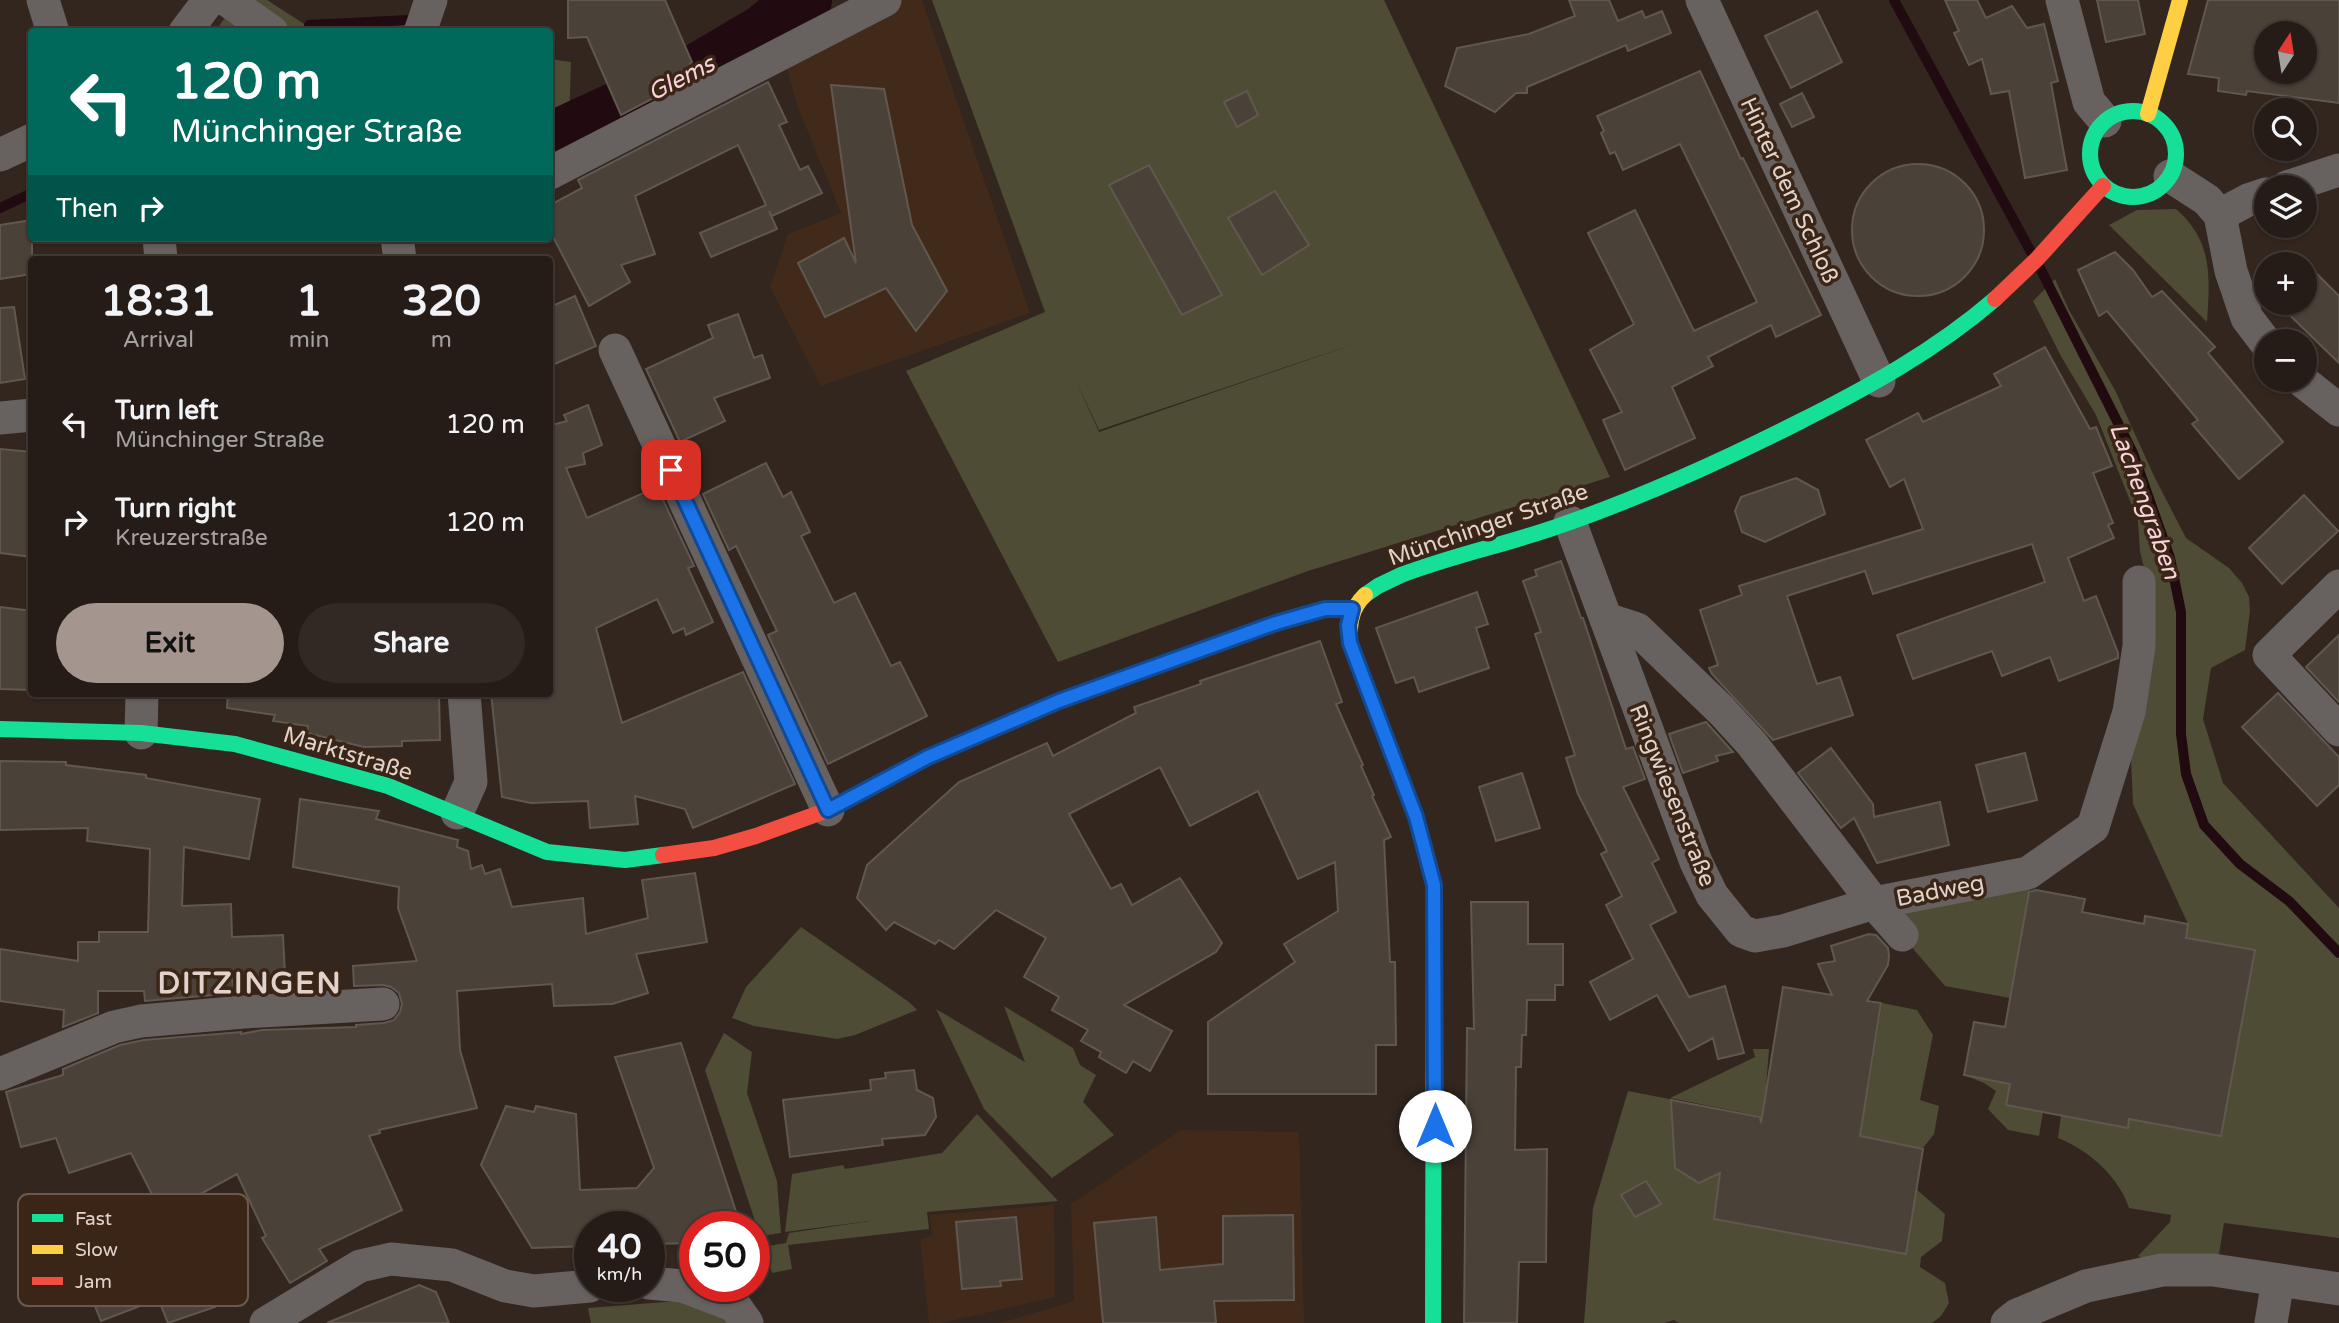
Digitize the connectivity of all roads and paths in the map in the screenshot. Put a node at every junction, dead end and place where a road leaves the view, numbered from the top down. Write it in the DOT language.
graph roads {
  1 [pos="43,0"];
  2 [pos="209,0"];
  3 [pos="227,0"];
  4 [pos="431,0"];
  5 [pos="885,0"];
  6 [pos="1702,0"];
  7 [pos="2062,0"];
  8 [pos="2180,0"];
  9 [pos="52,28"];
  10 [pos="188,28"];
  11 [pos="266,28"];
  12 [pos="421,28"];
  13 [pos="2148,114"];
  14 [pos="2105,121"];
  15 [pos="28,142"];
  16 [pos="0,155"];
  17 [pos="2339,170"];
  18 [pos="553,171"];
  19 [pos="2170,176"];
  20 [pos="2317,177"];
  21 [pos="2103,186"];
  22 [pos="2254,198"];
  23 [pos="2220,215"];
  24 [pos="2255,329"];
  25 [pos="615,350"];
  26 [pos="1879,381"];
  27 [pos="2316,392"];
  28 [pos="2339,410"];
  29 [pos="28,415"];
  30 [pos="0,418"];
  31 [pos="1570,522"];
  32 [pos="2139,582"];
  33 [pos="2339,586"];
  34 [pos="1352,609"];
  35 [pos="1606,619"];
  36 [pos="142,697"];
  37 [pos="464,697"];
  38 [pos="0,729"];
  39 [pos="2339,730"];
  40 [pos="141,733"];
  41 [pos="828,810"];
  42 [pos="457,813"];
  43 [pos="1874,903"];
  44 [pos="1902,935"];
  45 [pos="383,1004"];
  46 [pos="0,1074"];
  47 [pos="2278,1280"];
  48 [pos="665,1284"];
  49 [pos="574,1287"];
  50 [pos="2339,1289"];
  51 [pos="266,1323"];
  52 [pos="747,1323"];
  53 [pos="1433,1323"];
  54 [pos="2007,1323"];
  55 [pos="2271,1323"];
  1 -- 9 [label="street"];
  2 -- 10 [label="street"];
  3 -- 11 [label="street"];
  4 -- 12 [label="street"];
  5 -- 18 [label="street"];
  6 -- 26 [label="street, Hinter dem Schloß"];
  7 -- 14 [label="street"];
  8 -- 13 [label="main road"];
  13 -- 14 [label="main road"];
  13 -- 19 [label="main road"];
  14 -- 21 [label="main road"];
  15 -- 16 [label="street"];
  17 -- 20 [label="street"];
  19 -- 21 [label="main road"];
  19 -- 23 [label="street"];
  21 -- 26 [label="main road, Münchinger Straße"];
  22 -- 23 [label="street"];
  23 -- 24 [label="street"];
  25 -- 41 [label="street"];
  26 -- 31 [label="main road, Münchinger Straße"];
  27 -- 28 [label="street"];
  29 -- 30 [label="street"];
  31 -- 34 [label="main road, Münchinger Straße"];
  31 -- 35 [label="street, Ringwiesenstraße"];
  32 -- 43 [label="street, Badweg"];
  33 -- 39 [label="street"];
  34 -- 41 [label="main road"];
  34 -- 53 [label="main road"];
  35 -- 43 [label="street, Badweg"];
  35 -- 43 [label="street, Ringwiesenstraße"];
  36 -- 40 [label="street"];
  37 -- 42 [label="street"];
  38 -- 40 [label="main road, Marktstraße"];
  40 -- 42 [label="main road, Marktstraße"];
  41 -- 42 [label="main road, Marktstraße"];
  43 -- 44 [label="street"];
  45 -- 46 [label="street"];
  47 -- 50 [label="street"];
  47 -- 54 [label="street"];
  47 -- 55 [label="street"];
  48 -- 52 [label="street"];
  49 -- 51 [label="street"];
}
